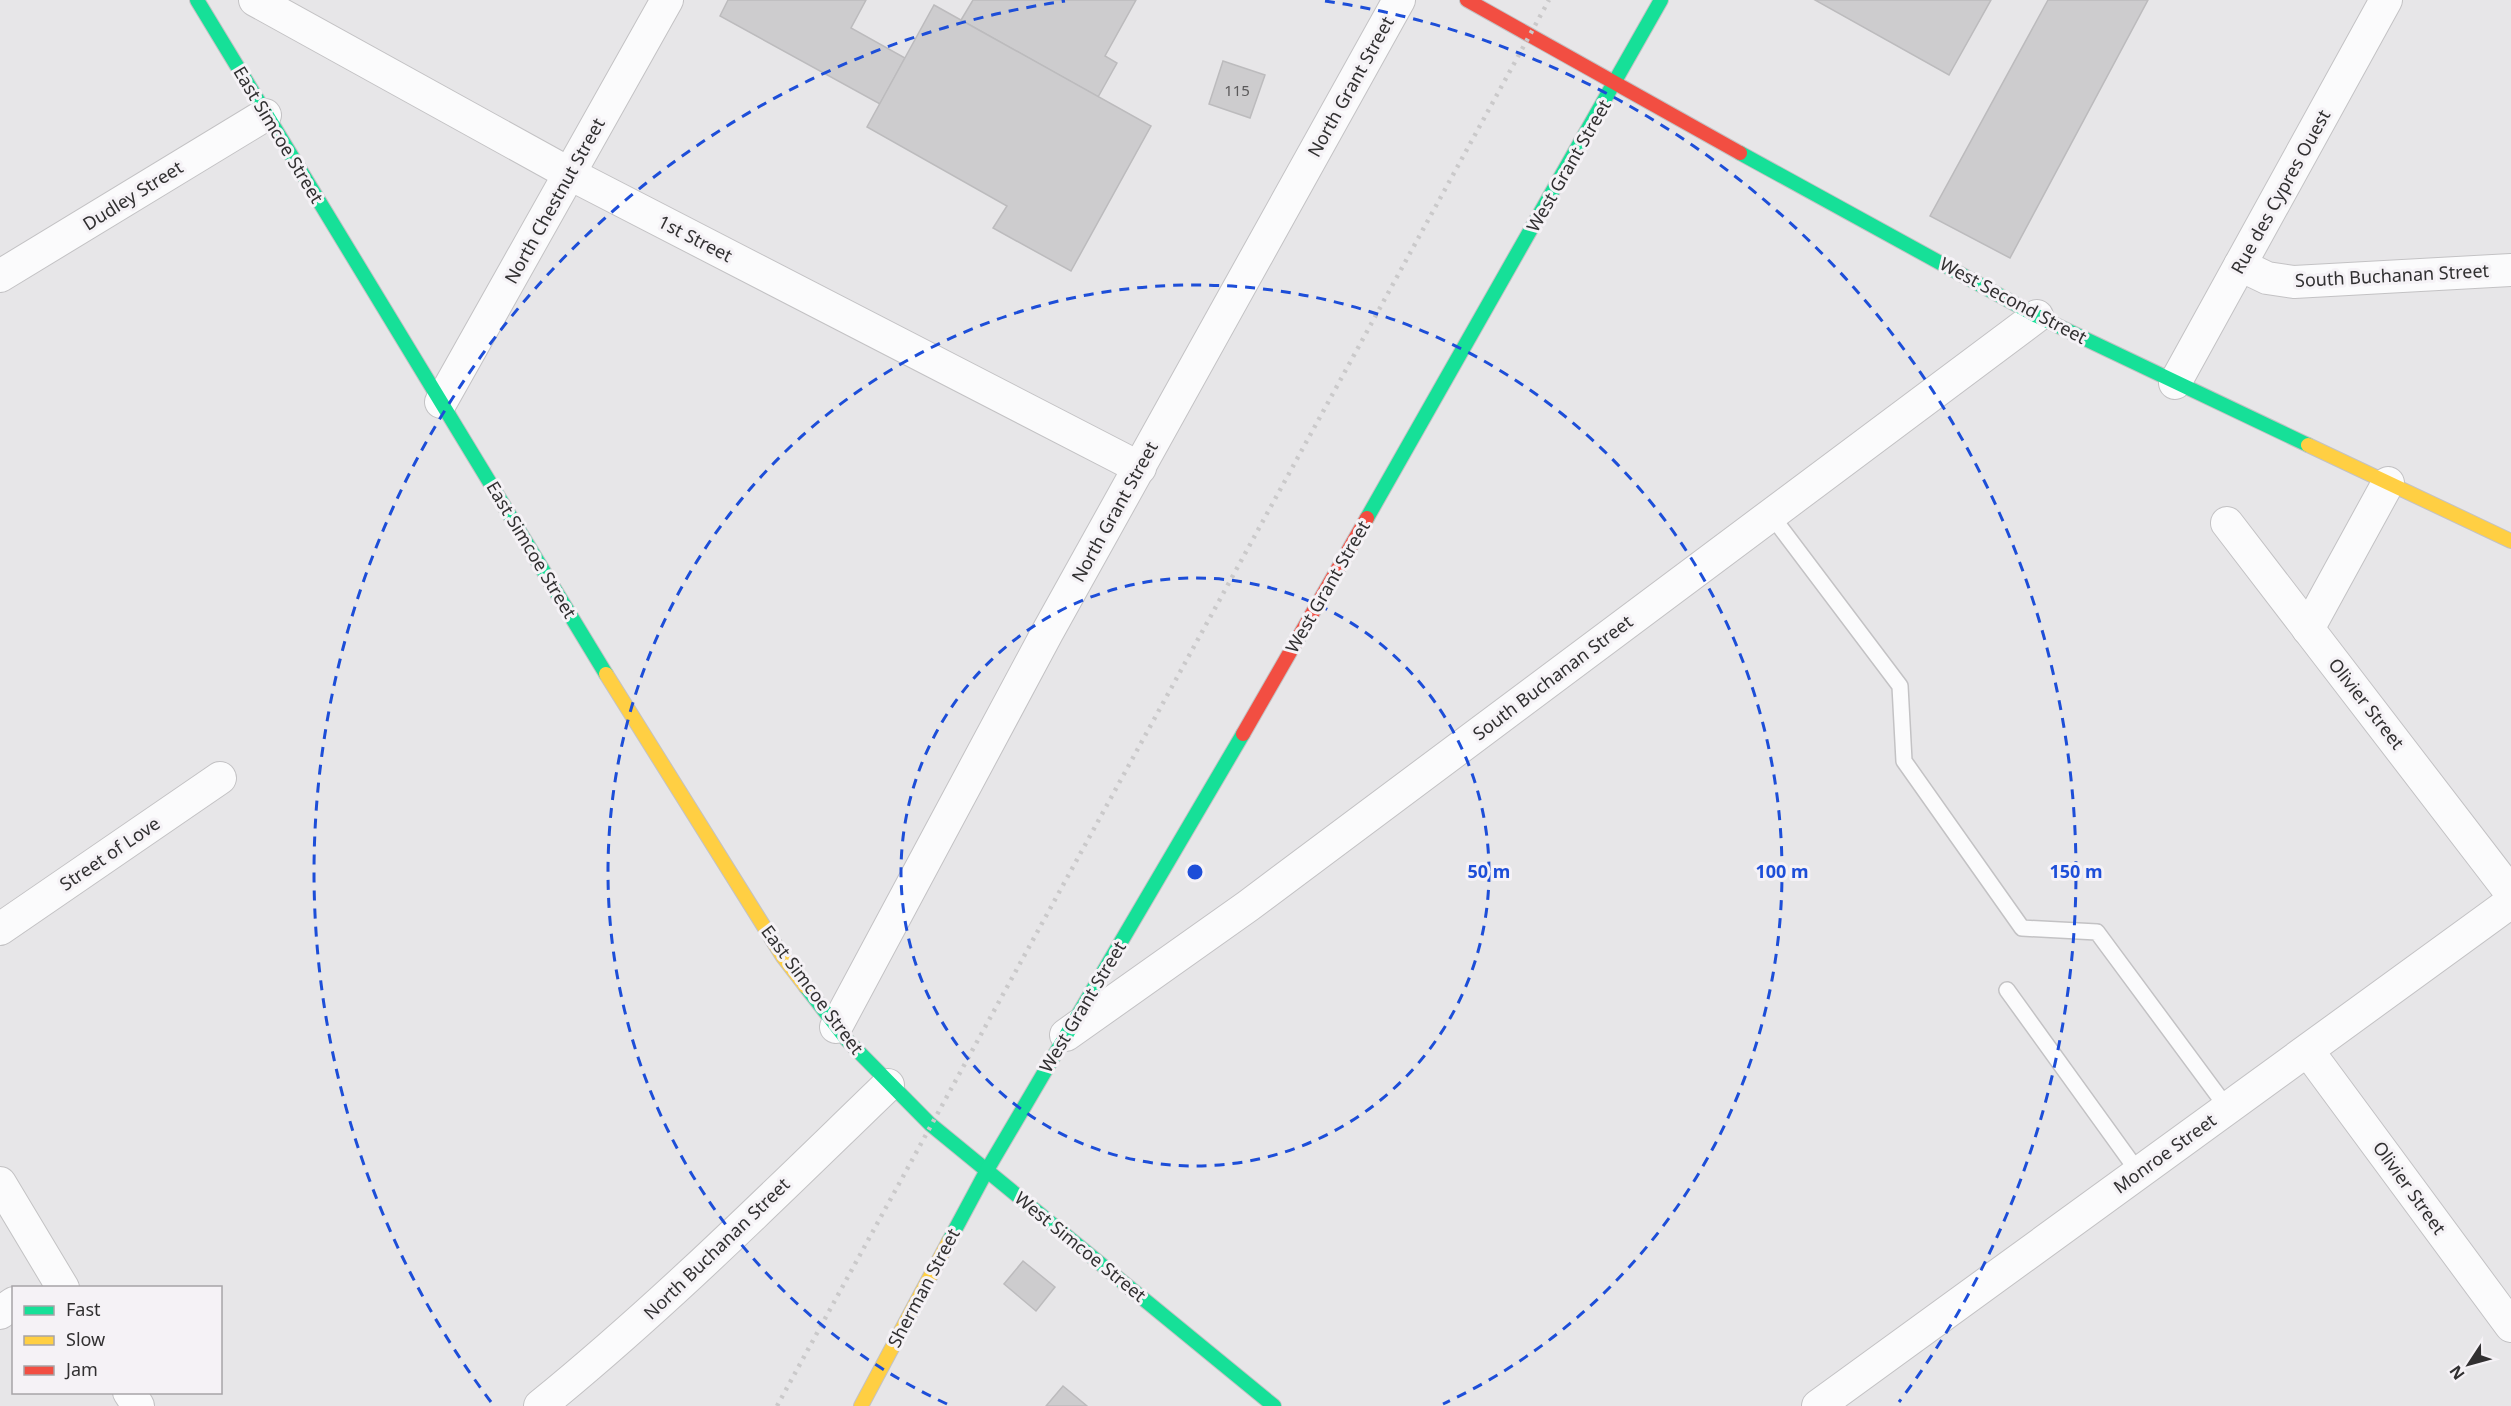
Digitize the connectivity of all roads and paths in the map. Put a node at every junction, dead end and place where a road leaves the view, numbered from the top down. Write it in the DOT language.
graph roads {
  1 [pos="197,0"];
  2 [pos="255,0"];
  3 [pos="667,0"];
  4 [pos="1399,0"];
  5 [pos="1467,0"];
  6 [pos="1661,0"];
  7 [pos="2386,0"];
  8 [pos="1616,85"];
  9 [pos="265,115"];
  10 [pos="570,174"];
  11 [pos="2240,265"];
  12 [pos="2511,270"];
  13 [pos="0,276"];
  14 [pos="2037,316"];
  15 [pos="2175,383"];
  16 [pos="441,402"];
  17 [pos="1140,468"];
  18 [pos="2388,483"];
  19 [pos="1771,515"];
  20 [pos="2227,523"];
  21 [pos="2511,541"];
  22 [pos="2308,628"];
  23 [pos="220,778"];
  24 [pos="2511,893"];
  25 [pos="2511,902"];
  26 [pos="0,929"];
  27 [pos="2007,990"];
  28 [pos="836,1027"];
  29 [pos="1066,1036"];
  30 [pos="2308,1051"];
  31 [pos="888,1085"];
  32 [pos="2228,1109"];
  33 [pos="987,1170"];
  34 [pos="2139,1173"];
  35 [pos="0,1183"];
  36 [pos="50,1283"];
  37 [pos="12,1304"];
  38 [pos="0,1313"];
  39 [pos="2511,1326"];
  40 [pos="540,1406"];
  41 [pos="861,1406"];
  42 [pos="1274,1406"];
  43 [pos="1818,1406"];
  1 -- 9 [label="street, East Simcoe Street"];
  2 -- 10 [label="street, 1st Street"];
  3 -- 10 [label="street, North Chestnut Street"];
  4 -- 17 [label="street, North Grant Street"];
  5 -- 8 [label="street, West Second Street"];
  6 -- 8 [label="street, West Grant Street"];
  7 -- 11 [label="street, Rue des Cypres Ouest"];
  8 -- 14 [label="street, West Second Street"];
  8 -- 29 [label="street, West Grant Street"];
  9 -- 13 [label="street, Dudley Street"];
  9 -- 16 [label="street, East Simcoe Street"];
  10 -- 16 [label="street, North Chestnut Street"];
  10 -- 17 [label="street, 1st Street"];
  11 -- 12 [label="street, South Buchanan Street"];
  11 -- 15 [label="street, Rue des Cypres Ouest"];
  14 -- 15 [label="street, West Second Street"];
  14 -- 19 [label="street, South Buchanan Street"];
  15 -- 18 [label="street, West Second Street"];
  16 -- 28 [label="street, East Simcoe Street"];
  17 -- 28 [label="street, North Grant Street"];
  18 -- 21 [label="street, West Second Street"];
  18 -- 22 [label="street"];
  19 -- 29 [label="street, South Buchanan Street"];
  19 -- 32 [label="lane"];
  20 -- 22 [label="street, Olivier Street"];
  22 -- 24 [label="street, Olivier Street"];
  23 -- 26 [label="street, Street of Love"];
  25 -- 30 [label="street, Monroe Street"];
  27 -- 34 [label="lane"];
  28 -- 31 [label="street, East Simcoe Street"];
  29 -- 33 [label="street, West Grant Street"];
  30 -- 32 [label="street, Monroe Street"];
  30 -- 39 [label="street, Olivier Street"];
  31 -- 33 [label="street, West Simcoe Street"];
  31 -- 40 [label="street, North Buchanan Street"];
  32 -- 34 [label="street, Monroe Street"];
  33 -- 41 [label="street, Sherman Street"];
  33 -- 42 [label="street, West Simcoe Street"];
  34 -- 43 [label="street, Monroe Street"];
  35 -- 36 [label="street"];
  37 -- 38 [label="street"];
}
